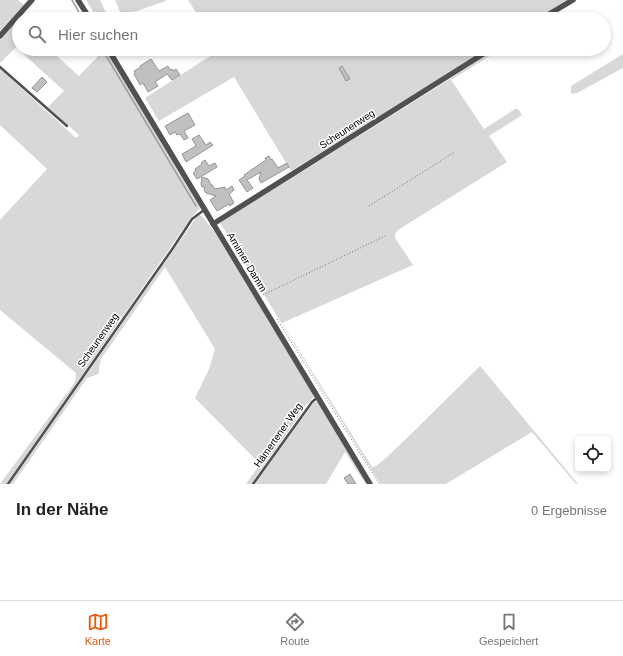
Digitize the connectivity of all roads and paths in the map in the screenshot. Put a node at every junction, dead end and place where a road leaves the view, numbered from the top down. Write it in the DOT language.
graph roads {
  1 [pos="32,0"];
  2 [pos="78,0"];
  3 [pos="573,0"];
  4 [pos="21,12"];
  5 [pos="86,12"];
  6 [pos="553,12"];
  7 [pos="12,22"];
  8 [pos="0,36"];
  9 [pos="112,56"];
  10 [pos="480,56"];
  11 [pos="0,67"];
  12 [pos="67,126"];
  13 [pos="455,152"];
  14 [pos="369,206"];
  15 [pos="204,210"];
  16 [pos="213,224"];
  17 [pos="387,235"];
  18 [pos="258,297"];
  19 [pos="318,397"];
  20 [pos="8,484"];
  21 [pos="253,484"];
  22 [pos="370,484"];
  1 -- 4 [label="street"];
  2 -- 5 [label="street"];
  3 -- 6 [label="street"];
  7 -- 8 [label="street"];
  9 -- 15 [label="street, Arnimer Damm"];
  10 -- 16 [label="street, Scheunenweg"];
  11 -- 12 [label="lane"];
  13 -- 14 [label="path"];
  15 -- 16 [label="street, Arnimer Damm"];
  15 -- 20 [label="lane, Scheunenweg"];
  16 -- 18 [label="street, Arnimer Damm"];
  17 -- 18 [label="path"];
  18 -- 19 [label="street, Arnimer Damm"];
  19 -- 21 [label="lane, Hämertener Weg"];
  19 -- 22 [label="street, Arnimer Damm"];
}
